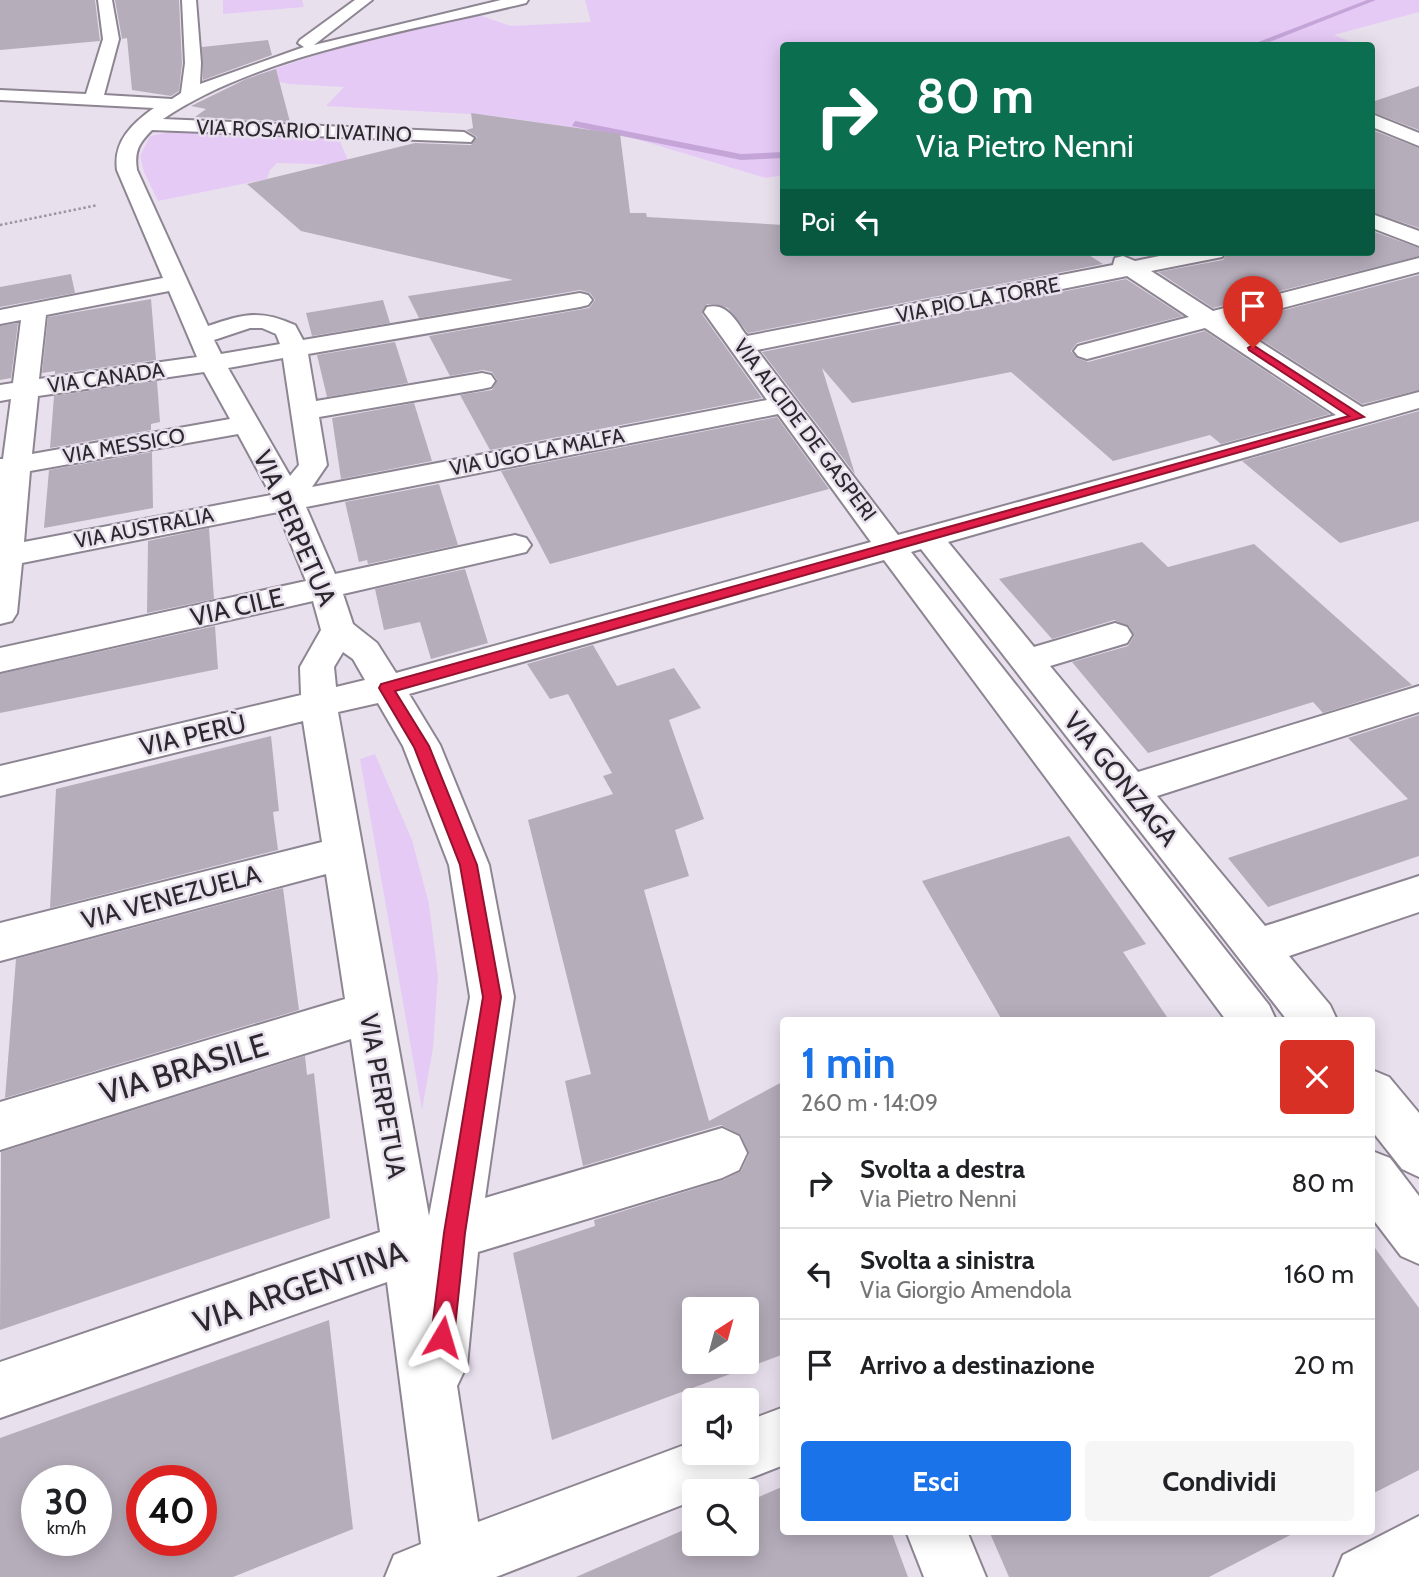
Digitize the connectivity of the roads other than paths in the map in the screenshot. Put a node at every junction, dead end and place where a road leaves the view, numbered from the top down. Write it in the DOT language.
graph roads {
  1 [pos="105,0"];
  2 [pos="189,0"];
  3 [pos="521,0"];
  4 [pos="368,6"];
  5 [pos="328,45"];
  6 [pos="300,54"];
  7 [pos="193,63"];
  8 [pos="245,74"];
  9 [pos="0,95"];
  10 [pos="94,98"];
  11 [pos="181,99"];
  12 [pos="1375,121"];
  13 [pos="144,124"];
  14 [pos="464,138"];
  15 [pos="1419,140"];
  16 [pos="1375,221"];
  17 [pos="1419,239"];
  18 [pos="1113,256"];
  19 [pos="1196,256"];
  20 [pos="1419,265"];
  21 [pos="1134,270"];
  22 [pos="175,283"];
  23 [pos="580,300"];
  24 [pos="34,311"];
  25 [pos="716,312"];
  26 [pos="0,317"];
  27 [pos="1211,320"];
  28 [pos="200,337"];
  29 [pos="742,345"];
  30 [pos="294,348"];
  31 [pos="1087,351"];
  32 [pos="212,363"];
  33 [pos="482,381"];
  34 [pos="13,391"];
  35 [pos="786,404"];
  36 [pos="1415,405"];
  37 [pos="305,411"];
  38 [pos="1358,417"];
  39 [pos="248,424"];
  40 [pos="9,466"];
  41 [pos="288,499"];
  42 [pos="928,538"];
  43 [pos="515,545"];
  44 [pos="892,548"];
  45 [pos="3,556"];
  46 [pos="324,587"];
  47 [pos="0,613"];
  48 [pos="338,630"];
  49 [pos="1115,635"];
  50 [pos="0,660"];
  51 [pos="1026,661"];
  52 [pos="386,688"];
  53 [pos="1419,699"];
  54 [pos="320,705"];
  55 [pos="0,781"];
  56 [pos="1129,790"];
  57 [pos="343,853"];
  58 [pos="1419,894"];
  59 [pos="0,942"];
  60 [pos="1256,948"];
  61 [pos="368,1013"];
  62 [pos="1251,1017"];
  63 [pos="1312,1017"];
  64 [pos="1375,1097"];
  65 [pos="0,1126"];
  66 [pos="1419,1152"];
  67 [pos="722,1153"];
  68 [pos="1386,1181"];
  69 [pos="1419,1238"];
  70 [pos="432,1241"];
  71 [pos="0,1390"];
  72 [pos="780,1438"];
  73 [pos="759,1445"];
  74 [pos="710,1465"];
  75 [pos="938,1535"];
  76 [pos="1419,1547"];
  77 [pos="442,1572"];
  78 [pos="956,1577"];
  79 [pos="1365,1577"];
  1 -- 10 [label="street"];
  2 -- 7 [label="street"];
  3 -- 5 [label="street, VIA PERPETUA"];
  4 -- 5 [label="street"];
  4 -- 6 [label="street"];
  5 -- 6 [label="street, VIA PERPETUA"];
  6 -- 8 [label="street, VIA PERPETUA"];
  7 -- 8 [label="street"];
  7 -- 11 [label="street"];
  8 -- 11 [label="street, VIA PERPETUA"];
  9 -- 10 [label="street"];
  10 -- 11 [label="street"];
  11 -- 13 [label="street, VIA PERPETUA"];
  12 -- 15 [label="street"];
  13 -- 14 [label="street, VIA ROSARIO LIVATINO"];
  13 -- 22 [label="street, VIA PERPETUA"];
  16 -- 17 [label="street"];
  18 -- 21 [label="street"];
  19 -- 21 [label="street, VIA PIO LA TORRE"];
  20 -- 27 [label="street"];
  21 -- 27 [label="street"];
  21 -- 29 [label="street, VIA PIO LA TORRE"];
  22 -- 24 [label="street"];
  22 -- 28 [label="street, VIA PERPETUA"];
  23 -- 30 [label="street, VIA CANADA"];
  24 -- 26 [label="street"];
  24 -- 34 [label="street"];
  25 -- 29 [label="street, VIA ALCIDE DE GASPERI"];
  27 -- 31 [label="street"];
  27 -- 38 [label="street"];
  28 -- 30 [label="street"];
  28 -- 32 [label="street, VIA PERPETUA"];
  29 -- 35 [label="street, VIA ALCIDE DE GASPERI"];
  30 -- 32 [label="street, VIA CANADA"];
  30 -- 37 [label="street"];
  32 -- 34 [label="street, VIA CANADA"];
  32 -- 39 [label="street, VIA PERPETUA"];
  33 -- 37 [label="street"];
  34 -- 40 [label="street"];
  35 -- 41 [label="street, VIA UGO LA MALFA"];
  35 -- 44 [label="street, VIA ALCIDE DE GASPERI"];
  36 -- 38 [label="street, VIA PERÙ"];
  37 -- 41 [label="street"];
  38 -- 42 [label="street, VIA PERÙ"];
  39 -- 40 [label="street, VIA MESSICO"];
  39 -- 41 [label="street, VIA PERPETUA"];
  40 -- 45 [label="street"];
  41 -- 45 [label="street, VIA AUSTRALIA"];
  41 -- 46 [label="street, VIA PERPETUA"];
  42 -- 44 [label="street, VIA PERÙ"];
  42 -- 51 [label="street, VIA GONZAGA"];
  43 -- 46 [label="street, VIA CILE"];
  44 -- 52 [label="street, VIA PERÙ"];
  44 -- 62 [label="street, VIA GONZAGA"];
  45 -- 47 [label="street"];
  46 -- 48 [label="street, VIA PERPETUA"];
  46 -- 50 [label="street, VIA CILE"];
  48 -- 52 [label="street"];
  48 -- 54 [label="street, VIA PERPETUA"];
  49 -- 51 [label="street"];
  51 -- 56 [label="street, VIA GONZAGA"];
  52 -- 54 [label="street, VIA PERÙ"];
  52 -- 70 [label="street"];
  53 -- 56 [label="street"];
  54 -- 55 [label="street, VIA PERÙ"];
  54 -- 57 [label="street, VIA PERPETUA"];
  56 -- 60 [label="street, VIA GONZAGA"];
  57 -- 59 [label="street, VIA VENEZUELA"];
  57 -- 61 [label="street, VIA PERPETUA"];
  58 -- 60 [label="street"];
  60 -- 63 [label="street, VIA GONZAGA"];
  61 -- 65 [label="street, VIA BRASILE"];
  61 -- 70 [label="street, VIA PERPETUA"];
  64 -- 66 [label="street"];
  67 -- 70 [label="street, VIA ARGENTINA"];
  68 -- 69 [label="street"];
  70 -- 71 [label="street, VIA ARGENTINA"];
  70 -- 77 [label="street, VIA PERPETUA"];
  72 -- 73 [label="street"];
  74 -- 77 [label="street"];
  75 -- 78 [label="street"];
  76 -- 79 [label="street"];
}
